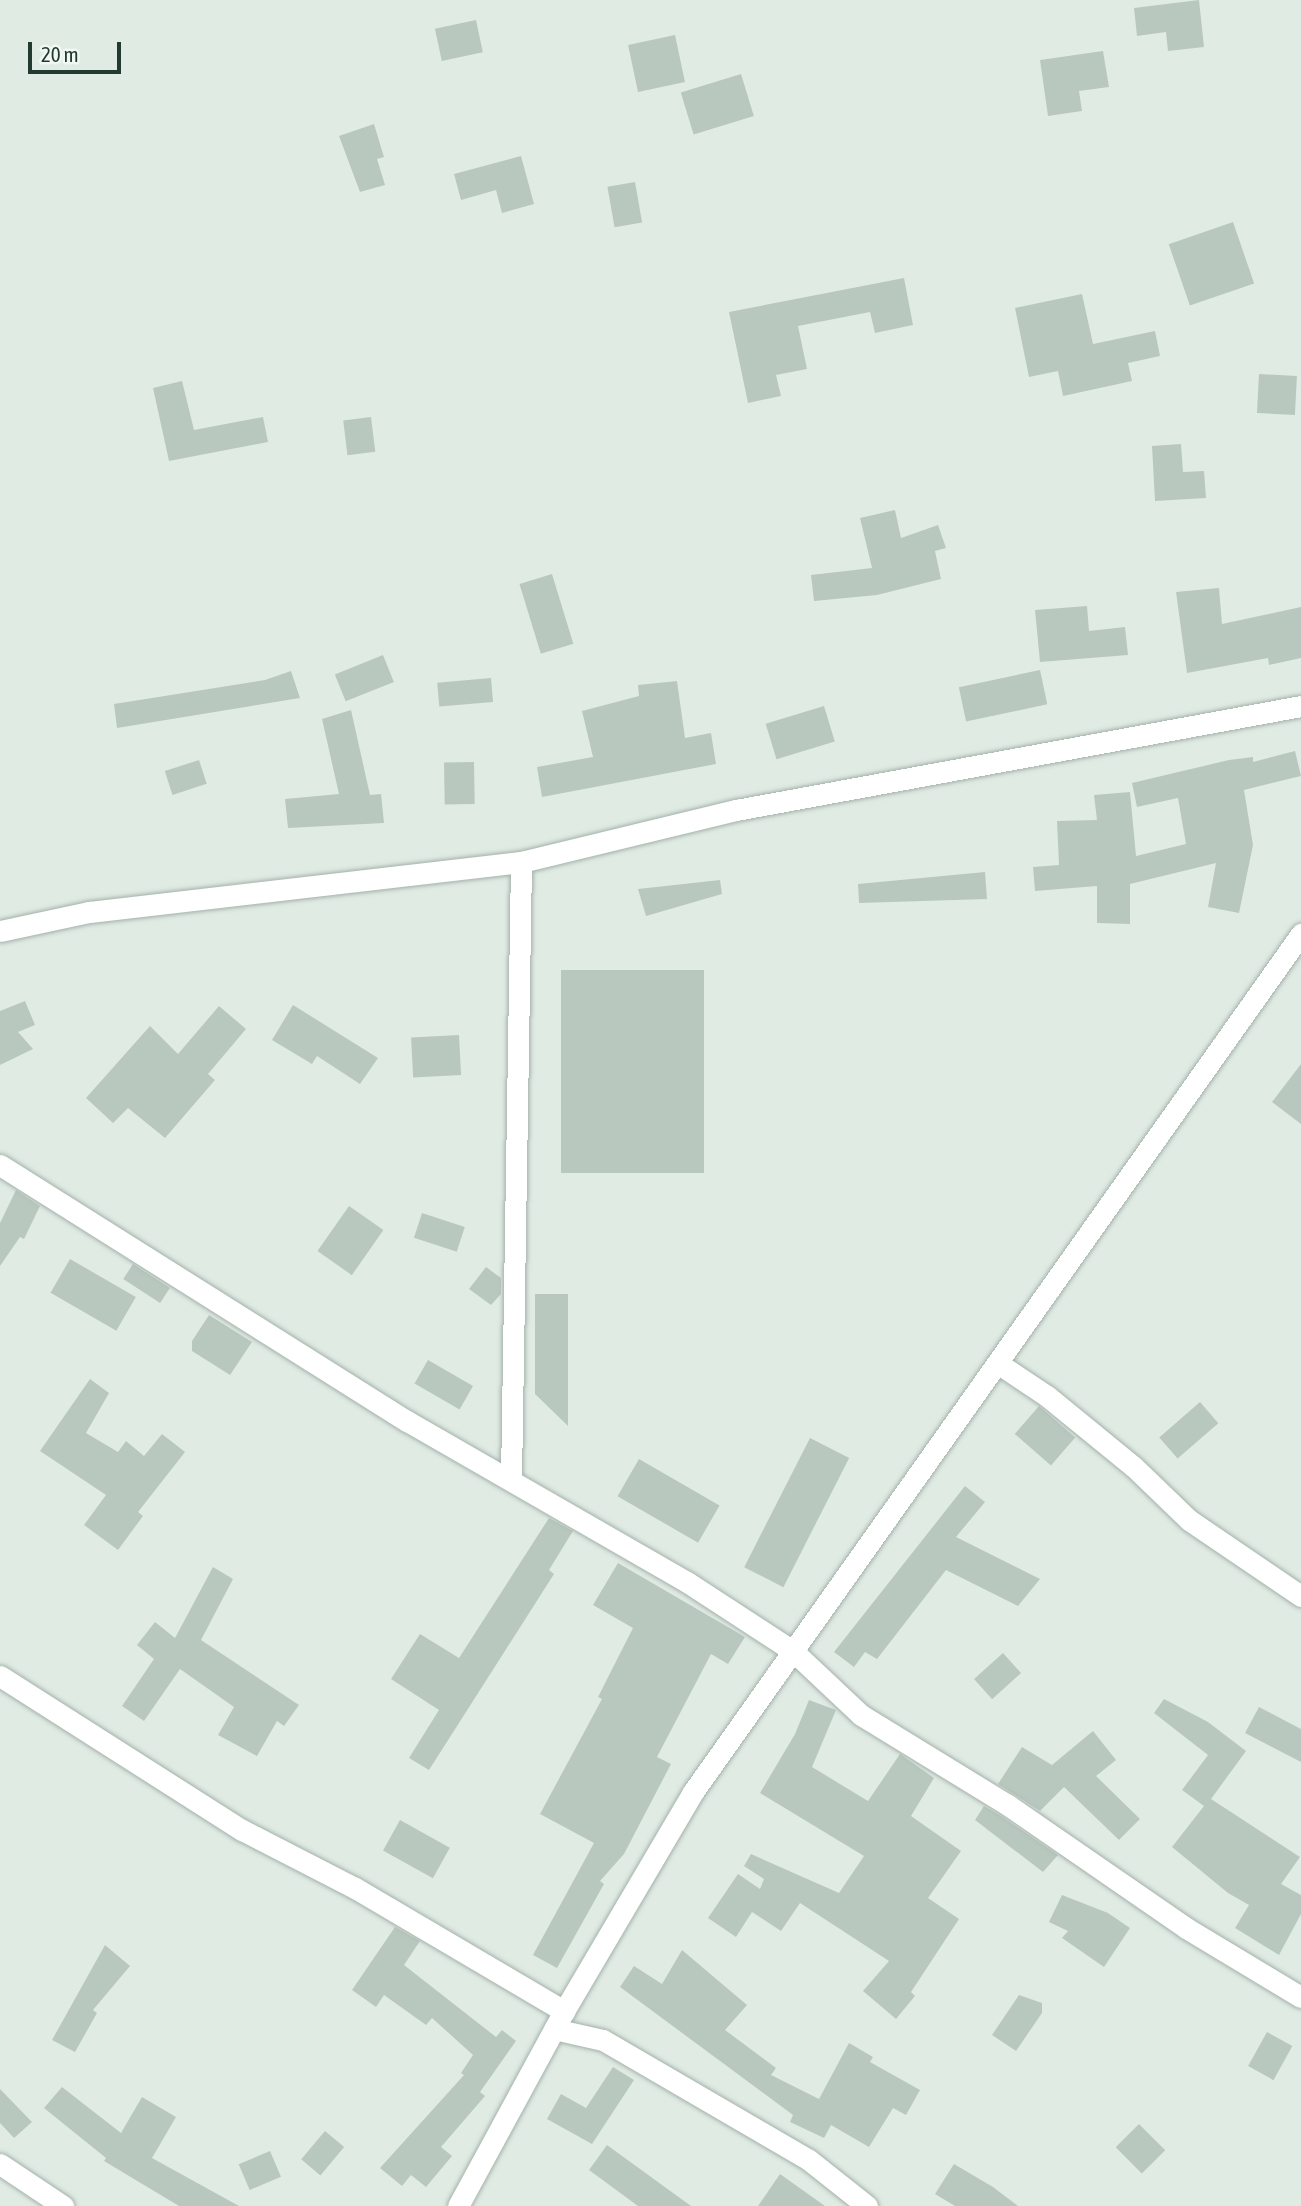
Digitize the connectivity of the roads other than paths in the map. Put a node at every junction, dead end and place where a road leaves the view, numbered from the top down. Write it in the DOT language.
graph roads {
  1 [pos="1301,706"];
  2 [pos="521,862"];
  3 [pos="0,932"];
  4 [pos="1301,934"];
  5 [pos="0,1165"];
  6 [pos="999,1364"];
  7 [pos="510,1479"];
  8 [pos="1301,1596"];
  9 [pos="793,1651"];
  10 [pos="0,1676"];
  11 [pos="1301,1997"];
  12 [pos="559,2020"];
  13 [pos="0,2164"];
  14 [pos="63,2206"];
  15 [pos="458,2206"];
  16 [pos="867,2206"];
  1 -- 2 [label="street"];
  2 -- 3 [label="street"];
  2 -- 7 [label="street"];
  4 -- 6 [label="street"];
  5 -- 7 [label="street"];
  6 -- 8 [label="street"];
  6 -- 9 [label="street"];
  7 -- 9 [label="street"];
  9 -- 11 [label="street"];
  9 -- 12 [label="street"];
  10 -- 12 [label="street"];
  12 -- 15 [label="street"];
  12 -- 16 [label="street"];
  13 -- 14 [label="street"];
}
